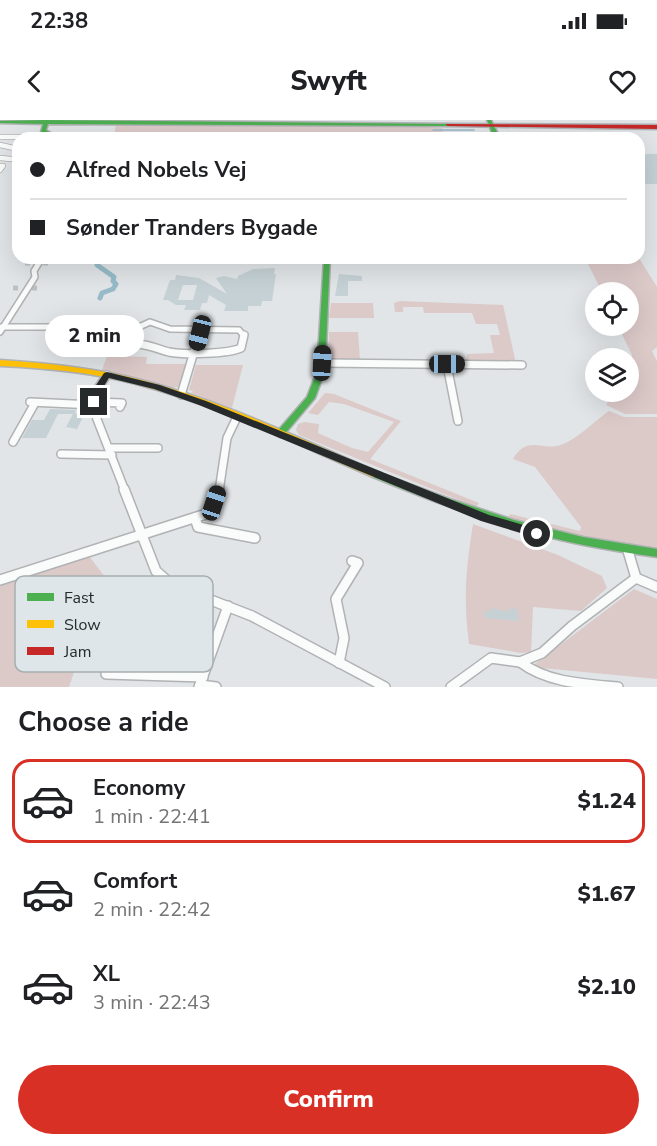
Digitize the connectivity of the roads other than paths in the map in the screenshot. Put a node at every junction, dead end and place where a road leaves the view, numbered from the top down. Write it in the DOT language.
graph roads {
  1 [pos="68,120"];
  2 [pos="50,121"];
  3 [pos="0,122"];
  4 [pos="493,124"];
  5 [pos="408,126"];
  6 [pos="657,126"];
  7 [pos="0,158"];
  8 [pos="11,159"];
  9 [pos="36,264"];
  10 [pos="327,264"];
  11 [pos="82,327"];
  12 [pos="1,328"];
  13 [pos="200,330"];
  14 [pos="195,352"];
  15 [pos="322,363"];
  16 [pos="447,364"];
  17 [pos="0,365"];
  18 [pos="522,365"];
  19 [pos="107,375"];
  20 [pos="181,395"];
  21 [pos="94,404"];
  22 [pos="120,407"];
  23 [pos="237,417"];
  24 [pos="458,421"];
  25 [pos="280,435"];
  26 [pos="14,442"];
  27 [pos="158,448"];
  28 [pos="110,452"];
  29 [pos="61,454"];
  30 [pos="195,518"];
  31 [pos="141,536"];
  32 [pos="255,538"];
  33 [pos="628,551"];
  34 [pos="657,553"];
  35 [pos="352,561"];
  36 [pos="161,576"];
  37 [pos="636,578"];
  38 [pos="0,580"];
  39 [pos="657,587"];
  40 [pos="213,600"];
  41 [pos="228,606"];
  42 [pos="213,644"];
  43 [pos="520,662"];
  44 [pos="339,663"];
  45 [pos="106,674"];
  46 [pos="201,683"];
  47 [pos="216,687"];
  48 [pos="385,687"];
  49 [pos="451,687"];
  50 [pos="618,687"];
  1 -- 4 [label="main road"];
  2 -- 3 [label="main road"];
  2 -- 5 [label="main road"];
  4 -- 5 [label="main road"];
  4 -- 5 [label="main road"];
  4 -- 6 [label="main road"];
  4 -- 6 [label="main road"];
  7 -- 8 [label="street"];
  9 -- 12 [label="street"];
  10 -- 15 [label="main road"];
  11 -- 12 [label="street"];
  13 -- 14 [label="street"];
  13 -- 14 [label="street"];
  13 -- 14 [label="street"];
  14 -- 20 [label="street"];
  15 -- 16 [label="street"];
  15 -- 25 [label="main road"];
  16 -- 18 [label="street"];
  16 -- 24 [label="street"];
  17 -- 19 [label="main road"];
  19 -- 20 [label="main road"];
  19 -- 21 [label="street"];
  20 -- 23 [label="main road"];
  21 -- 22 [label="street"];
  21 -- 26 [label="street"];
  21 -- 28 [label="street"];
  23 -- 25 [label="main road"];
  23 -- 30 [label="street"];
  25 -- 33 [label="main road"];
  27 -- 28 [label="street"];
  28 -- 29 [label="street"];
  28 -- 31 [label="street"];
  30 -- 31 [label="street"];
  30 -- 32 [label="street"];
  31 -- 36 [label="street"];
  31 -- 38 [label="street"];
  33 -- 34 [label="main road"];
  33 -- 37 [label="street"];
  35 -- 44 [label="street"];
  37 -- 39 [label="street"];
  37 -- 43 [label="street"];
  40 -- 41 [label="street"];
  41 -- 42 [label="street"];
  41 -- 44 [label="street"];
  43 -- 49 [label="street"];
  43 -- 50 [label="street"];
  44 -- 48 [label="street"];
  45 -- 46 [label="street"];
  46 -- 47 [label="street"];
}
